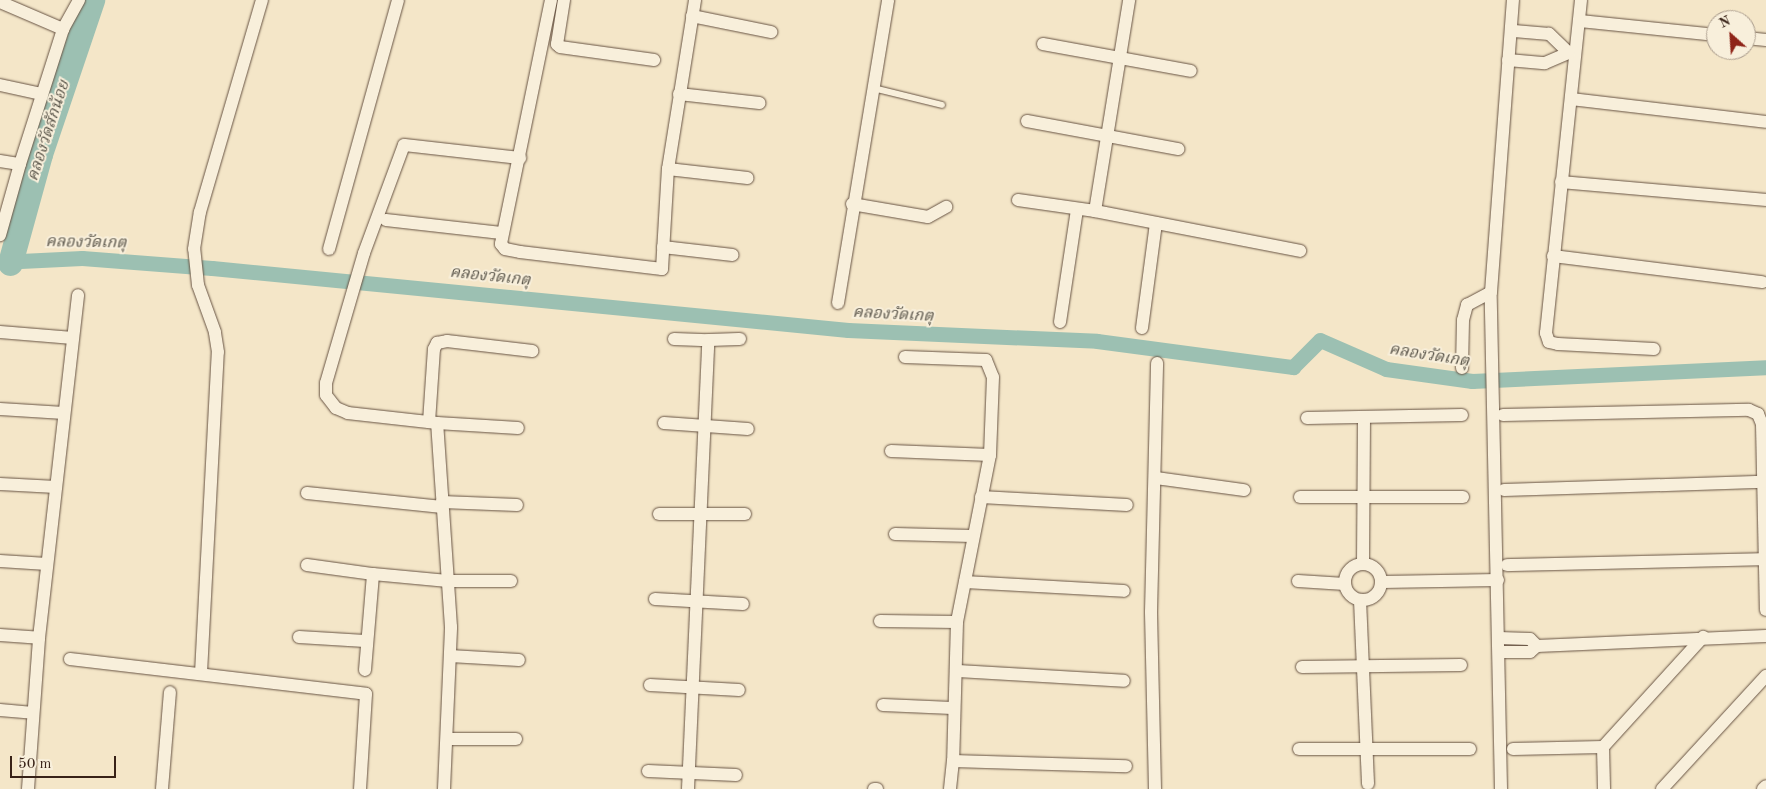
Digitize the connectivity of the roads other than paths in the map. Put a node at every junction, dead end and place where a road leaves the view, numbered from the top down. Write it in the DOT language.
graph roads {
  1 [pos="79,0"];
  2 [pos="262,0"];
  3 [pos="398,0"];
  4 [pos="551,0"];
  5 [pos="564,0"];
  6 [pos="695,0"];
  7 [pos="888,0"];
  8 [pos="1129,0"];
  9 [pos="1513,0"];
  10 [pos="1581,0"];
  11 [pos="0,2"];
  12 [pos="692,16"];
  13 [pos="1580,21"];
  14 [pos="63,29"];
  15 [pos="772,32"];
  16 [pos="1512,32"];
  17 [pos="1706,34"];
  18 [pos="1043,44"];
  19 [pos="1572,54"];
  20 [pos="1119,58"];
  21 [pos="654,60"];
  22 [pos="1508,60"];
  23 [pos="1191,71"];
  24 [pos="0,85"];
  25 [pos="872,87"];
  26 [pos="42,94"];
  27 [pos="679,94"];
  28 [pos="1571,98"];
  29 [pos="759,103"];
  30 [pos="942,106"];
  31 [pos="1027,121"];
  32 [pos="1766,122"];
  33 [pos="1106,135"];
  34 [pos="1178,149"];
  35 [pos="520,158"];
  36 [pos="0,161"];
  37 [pos="20,164"];
  38 [pos="668,169"];
  39 [pos="747,178"];
  40 [pos="1561,182"];
  41 [pos="1018,200"];
  42 [pos="1766,200"];
  43 [pos="852,204"];
  44 [pos="946,207"];
  45 [pos="1077,209"];
  46 [pos="1095,211"];
  47 [pos="386,220"];
  48 [pos="1156,223"];
  49 [pos="501,233"];
  50 [pos="0,235"];
  51 [pos="663,246"];
  52 [pos="329,248"];
  53 [pos="1300,251"];
  54 [pos="733,256"];
  55 [pos="1554,256"];
  56 [pos="1762,282"];
  57 [pos="1491,292"];
  58 [pos="78,295"];
  59 [pos="838,303"];
  60 [pos="1060,322"];
  61 [pos="1142,328"];
  62 [pos="0,332"];
  63 [pos="73,338"];
  64 [pos="674,339"];
  65 [pos="740,339"];
  66 [pos="708,340"];
  67 [pos="1654,349"];
  68 [pos="532,351"];
  69 [pos="905,358"];
  70 [pos="1156,363"];
  71 [pos="1462,368"];
  72 [pos="0,409"];
  73 [pos="64,413"];
  74 [pos="1462,415"];
  75 [pos="1502,415"];
  76 [pos="1364,416"];
  77 [pos="1307,418"];
  78 [pos="433,422"];
  79 [pos="664,423"];
  80 [pos="704,426"];
  81 [pos="518,428"];
  82 [pos="748,429"];
  83 [pos="891,451"];
  84 [pos="990,454"];
  85 [pos="1156,478"];
  86 [pos="1763,482"];
  87 [pos="0,484"];
  88 [pos="56,487"];
  89 [pos="1244,490"];
  90 [pos="1504,490"];
  91 [pos="307,494"];
  92 [pos="1363,496"];
  93 [pos="981,497"];
  94 [pos="1300,497"];
  95 [pos="1463,497"];
  96 [pos="442,504"];
  97 [pos="517,504"];
  98 [pos="1127,505"];
  99 [pos="659,514"];
  100 [pos="745,514"];
  101 [pos="701,516"];
  102 [pos="895,534"];
  103 [pos="972,536"];
  104 [pos="1765,558"];
  105 [pos="0,561"];
  106 [pos="1363,563"];
  107 [pos="47,564"];
  108 [pos="1507,564"];
  109 [pos="306,565"];
  110 [pos="373,574"];
  111 [pos="1498,580"];
  112 [pos="448,581"];
  113 [pos="511,581"];
  114 [pos="965,582"];
  115 [pos="1298,582"];
  116 [pos="1382,582"];
  117 [pos="1346,584"];
  118 [pos="1124,591"];
  119 [pos="655,599"];
  120 [pos="1360,600"];
  121 [pos="697,601"];
  122 [pos="743,604"];
  123 [pos="1766,610"];
  124 [pos="880,621"];
  125 [pos="957,622"];
  126 [pos="0,635"];
  127 [pos="1766,636"];
  128 [pos="298,637"];
  129 [pos="1703,637"];
  130 [pos="39,638"];
  131 [pos="1499,638"];
  132 [pos="365,641"];
  133 [pos="1537,646"];
  134 [pos="1499,652"];
  135 [pos="450,656"];
  136 [pos="70,659"];
  137 [pos="519,660"];
  138 [pos="1363,665"];
  139 [pos="1461,665"];
  140 [pos="1302,667"];
  141 [pos="365,670"];
  142 [pos="958,671"];
  143 [pos="201,673"];
  144 [pos="1124,681"];
  145 [pos="1764,681"];
  146 [pos="650,685"];
  147 [pos="693,688"];
  148 [pos="739,690"];
  149 [pos="170,692"];
  150 [pos="883,706"];
  151 [pos="952,708"];
  152 [pos="0,710"];
  153 [pos="34,713"];
  154 [pos="447,739"];
  155 [pos="516,739"];
  156 [pos="1603,747"];
  157 [pos="1513,748"];
  158 [pos="1299,749"];
  159 [pos="1366,749"];
  160 [pos="1470,749"];
  161 [pos="953,761"];
  162 [pos="1126,766"];
  163 [pos="648,771"];
  164 [pos="689,774"];
  165 [pos="736,775"];
  166 [pos="1368,784"];
  167 [pos="1766,786"];
  168 [pos="28,789"];
  169 [pos="162,789"];
  170 [pos="360,789"];
  171 [pos="444,789"];
  172 [pos="688,789"];
  173 [pos="950,789"];
  174 [pos="1155,789"];
  175 [pos="1501,789"];
  176 [pos="1604,789"];
  177 [pos="1662,789"];
  178 [pos="1763,789"];
  1 -- 14 [label="street"];
  2 -- 143 [label="street"];
  3 -- 52 [label="street"];
  4 -- 35 [label="street"];
  5 -- 21 [label="street"];
  6 -- 12 [label="street"];
  7 -- 25 [label="street"];
  8 -- 20 [label="street"];
  9 -- 16 [label="street"];
  10 -- 13 [label="street"];
  11 -- 14 [label="street"];
  12 -- 15 [label="street"];
  12 -- 27 [label="street"];
  13 -- 17 [label="street"];
  13 -- 19 [label="street"];
  14 -- 26 [label="street"];
  16 -- 19 [label="street"];
  16 -- 22 [label="street"];
  18 -- 20 [label="street"];
  19 -- 22 [label="street"];
  19 -- 28 [label="street"];
  20 -- 23 [label="street"];
  20 -- 33 [label="street"];
  22 -- 57 [label="street"];
  24 -- 26 [label="street"];
  25 -- 30 [label="lane"];
  25 -- 43 [label="street"];
  26 -- 37 [label="street"];
  27 -- 29 [label="street"];
  27 -- 38 [label="street"];
  28 -- 32 [label="street"];
  28 -- 40 [label="street"];
  31 -- 33 [label="street"];
  33 -- 34 [label="street"];
  33 -- 46 [label="street"];
  35 -- 49 [label="street"];
  35 -- 78 [label="street"];
  36 -- 37 [label="street"];
  37 -- 50 [label="street"];
  38 -- 39 [label="street"];
  38 -- 51 [label="street"];
  40 -- 42 [label="street"];
  40 -- 55 [label="street"];
  41 -- 45 [label="street"];
  43 -- 44 [label="street"];
  43 -- 59 [label="street"];
  45 -- 46 [label="street"];
  45 -- 60 [label="street"];
  46 -- 48 [label="street"];
  47 -- 49 [label="street"];
  48 -- 53 [label="street"];
  48 -- 61 [label="street"];
  49 -- 51 [label="street"];
  51 -- 54 [label="street"];
  55 -- 56 [label="street"];
  55 -- 67 [label="street"];
  57 -- 71 [label="street"];
  57 -- 111 [label="street"];
  58 -- 63 [label="street"];
  62 -- 63 [label="street"];
  63 -- 73 [label="street"];
  64 -- 66 [label="street"];
  65 -- 66 [label="street"];
  66 -- 80 [label="street"];
  68 -- 78 [label="street"];
  69 -- 84 [label="street"];
  70 -- 85 [label="street"];
  72 -- 73 [label="street"];
  73 -- 88 [label="street"];
  74 -- 76 [label="street"];
  75 -- 86 [label="street"];
  76 -- 77 [label="street"];
  76 -- 92 [label="street"];
  78 -- 81 [label="street"];
  78 -- 96 [label="street"];
  79 -- 80 [label="street"];
  80 -- 82 [label="street"];
  80 -- 101 [label="street"];
  83 -- 84 [label="street"];
  84 -- 93 [label="street"];
  85 -- 89 [label="street"];
  85 -- 174 [label="street"];
  86 -- 90 [label="street"];
  86 -- 104 [label="street"];
  87 -- 88 [label="street"];
  88 -- 107 [label="street"];
  91 -- 96 [label="street"];
  92 -- 94 [label="street"];
  92 -- 95 [label="street"];
  92 -- 106 [label="street"];
  93 -- 98 [label="street"];
  93 -- 103 [label="street"];
  96 -- 97 [label="street"];
  96 -- 112 [label="street"];
  99 -- 101 [label="street"];
  100 -- 101 [label="street"];
  101 -- 121 [label="street"];
  102 -- 103 [label="street"];
  103 -- 114 [label="street"];
  104 -- 108 [label="street"];
  104 -- 123 [label="street"];
  105 -- 107 [label="street"];
  106 -- 116 [label="street"];
  106 -- 117 [label="street"];
  107 -- 130 [label="street"];
  109 -- 110 [label="street"];
  110 -- 112 [label="street"];
  110 -- 132 [label="street"];
  111 -- 116 [label="street"];
  111 -- 131 [label="street"];
  112 -- 113 [label="street"];
  112 -- 135 [label="street"];
  114 -- 118 [label="street"];
  114 -- 125 [label="street"];
  115 -- 117 [label="street"];
  116 -- 120 [label="street"];
  117 -- 120 [label="street"];
  119 -- 121 [label="street"];
  120 -- 138 [label="street"];
  121 -- 122 [label="street"];
  121 -- 147 [label="street"];
  124 -- 125 [label="street"];
  125 -- 142 [label="street"];
  126 -- 130 [label="street"];
  127 -- 129 [label="street"];
  128 -- 132 [label="street"];
  129 -- 133 [label="street"];
  129 -- 156 [label="street"];
  130 -- 153 [label="street"];
  131 -- 133 [label="street"];
  131 -- 134 [label="street"];
  132 -- 141 [label="street"];
  133 -- 134 [label="street"];
  134 -- 175 [label="street"];
  135 -- 137 [label="street"];
  135 -- 154 [label="street"];
  136 -- 143 [label="street"];
  138 -- 139 [label="street"];
  138 -- 140 [label="street"];
  138 -- 159 [label="street"];
  142 -- 144 [label="street"];
  142 -- 151 [label="street"];
  143 -- 170 [label="street"];
  145 -- 177 [label="street"];
  146 -- 147 [label="street"];
  147 -- 148 [label="street"];
  147 -- 164 [label="street"];
  149 -- 169 [label="street"];
  150 -- 151 [label="street"];
  151 -- 161 [label="street"];
  152 -- 153 [label="street"];
  153 -- 168 [label="street"];
  154 -- 155 [label="street"];
  154 -- 171 [label="street"];
  156 -- 157 [label="street"];
  156 -- 176 [label="street"];
  158 -- 159 [label="street"];
  159 -- 160 [label="street"];
  159 -- 166 [label="street"];
  161 -- 162 [label="street"];
  161 -- 173 [label="street"];
  163 -- 164 [label="street"];
  164 -- 165 [label="street"];
  164 -- 172 [label="street"];
  167 -- 178 [label="street"];
}
